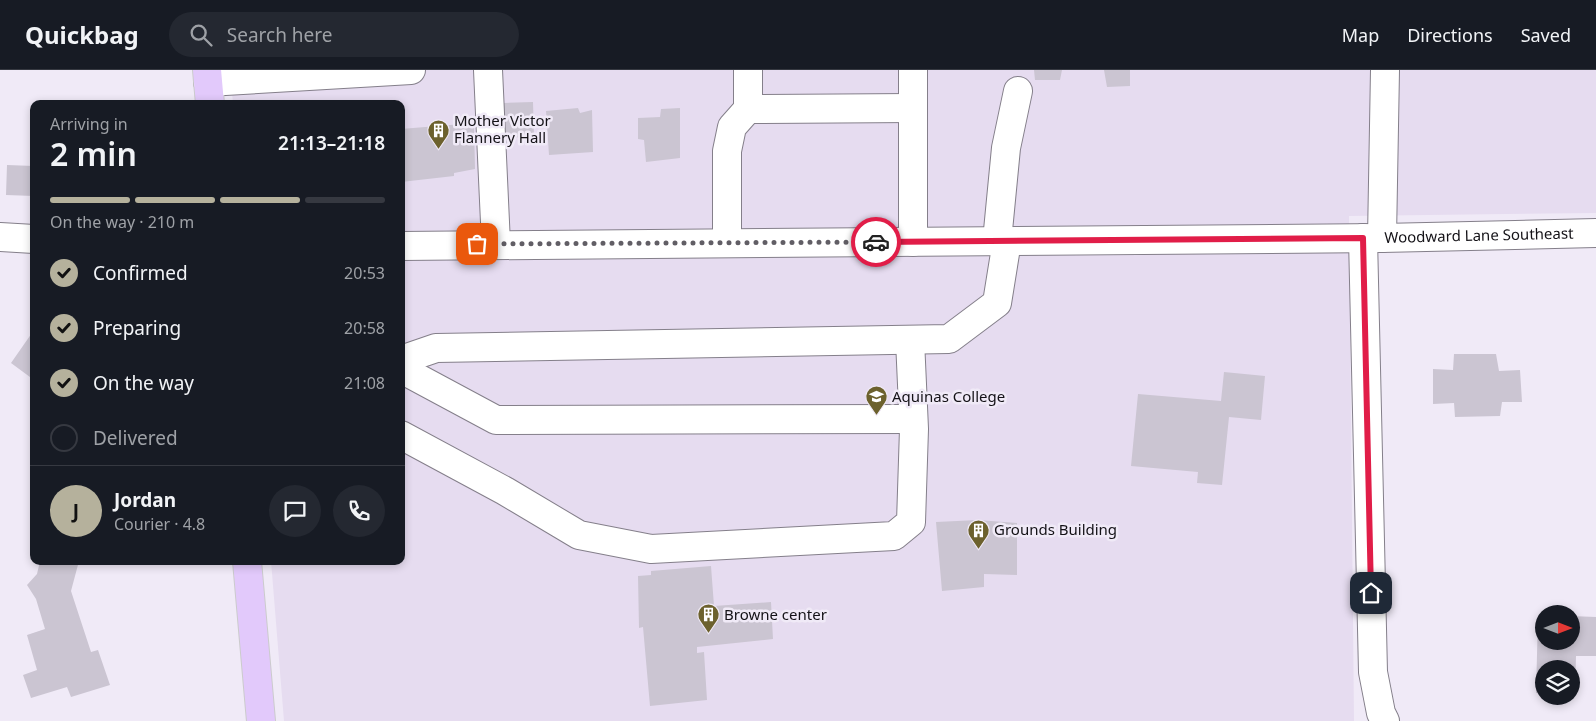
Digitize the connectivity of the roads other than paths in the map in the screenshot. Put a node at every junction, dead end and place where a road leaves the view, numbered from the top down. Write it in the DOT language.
graph roads {
  1 [pos="411,70"];
  2 [pos="488,70"];
  3 [pos="748,70"];
  4 [pos="913,70"];
  5 [pos="1385,70"];
  6 [pos="208,85"];
  7 [pos="1018,91"];
  8 [pos="913,108"];
  9 [pos="748,109"];
  10 [pos="1596,233"];
  11 [pos="0,237"];
  12 [pos="1373,238"];
  13 [pos="30,239"];
  14 [pos="1002,241"];
  15 [pos="913,242"];
  16 [pos="727,243"];
  17 [pos="496,244"];
  18 [pos="405,246"];
  19 [pos="910,340"];
  20 [pos="405,359"];
  21 [pos="405,371"];
  22 [pos="913,419"];
  23 [pos="405,437"];
  24 [pos="247,565"];
  25 [pos="261,721"];
  26 [pos="1385,721"];
  1 -- 6 [label="street"];
  2 -- 17 [label="street"];
  3 -- 9 [label="street"];
  4 -- 8 [label="street"];
  5 -- 12 [label="street"];
  7 -- 14 [label="street"];
  8 -- 9 [label="street"];
  8 -- 15 [label="street"];
  9 -- 16 [label="street"];
  10 -- 12 [label="street, Woodward Lane Southeast"];
  11 -- 13 [label="street"];
  12 -- 14 [label="street, Woodward Lane Southeast"];
  12 -- 26 [label="street"];
  14 -- 15 [label="street, Woodward Lane Southeast"];
  14 -- 19 [label="street"];
  15 -- 16 [label="street, Woodward Lane Southeast"];
  16 -- 17 [label="street, Woodward Lane Southeast"];
  17 -- 18 [label="street, Woodward Lane Southeast"];
  19 -- 20 [label="street"];
  19 -- 22 [label="street"];
  21 -- 22 [label="street"];
  22 -- 23 [label="street"];
  24 -- 25 [label="main road"];
}
